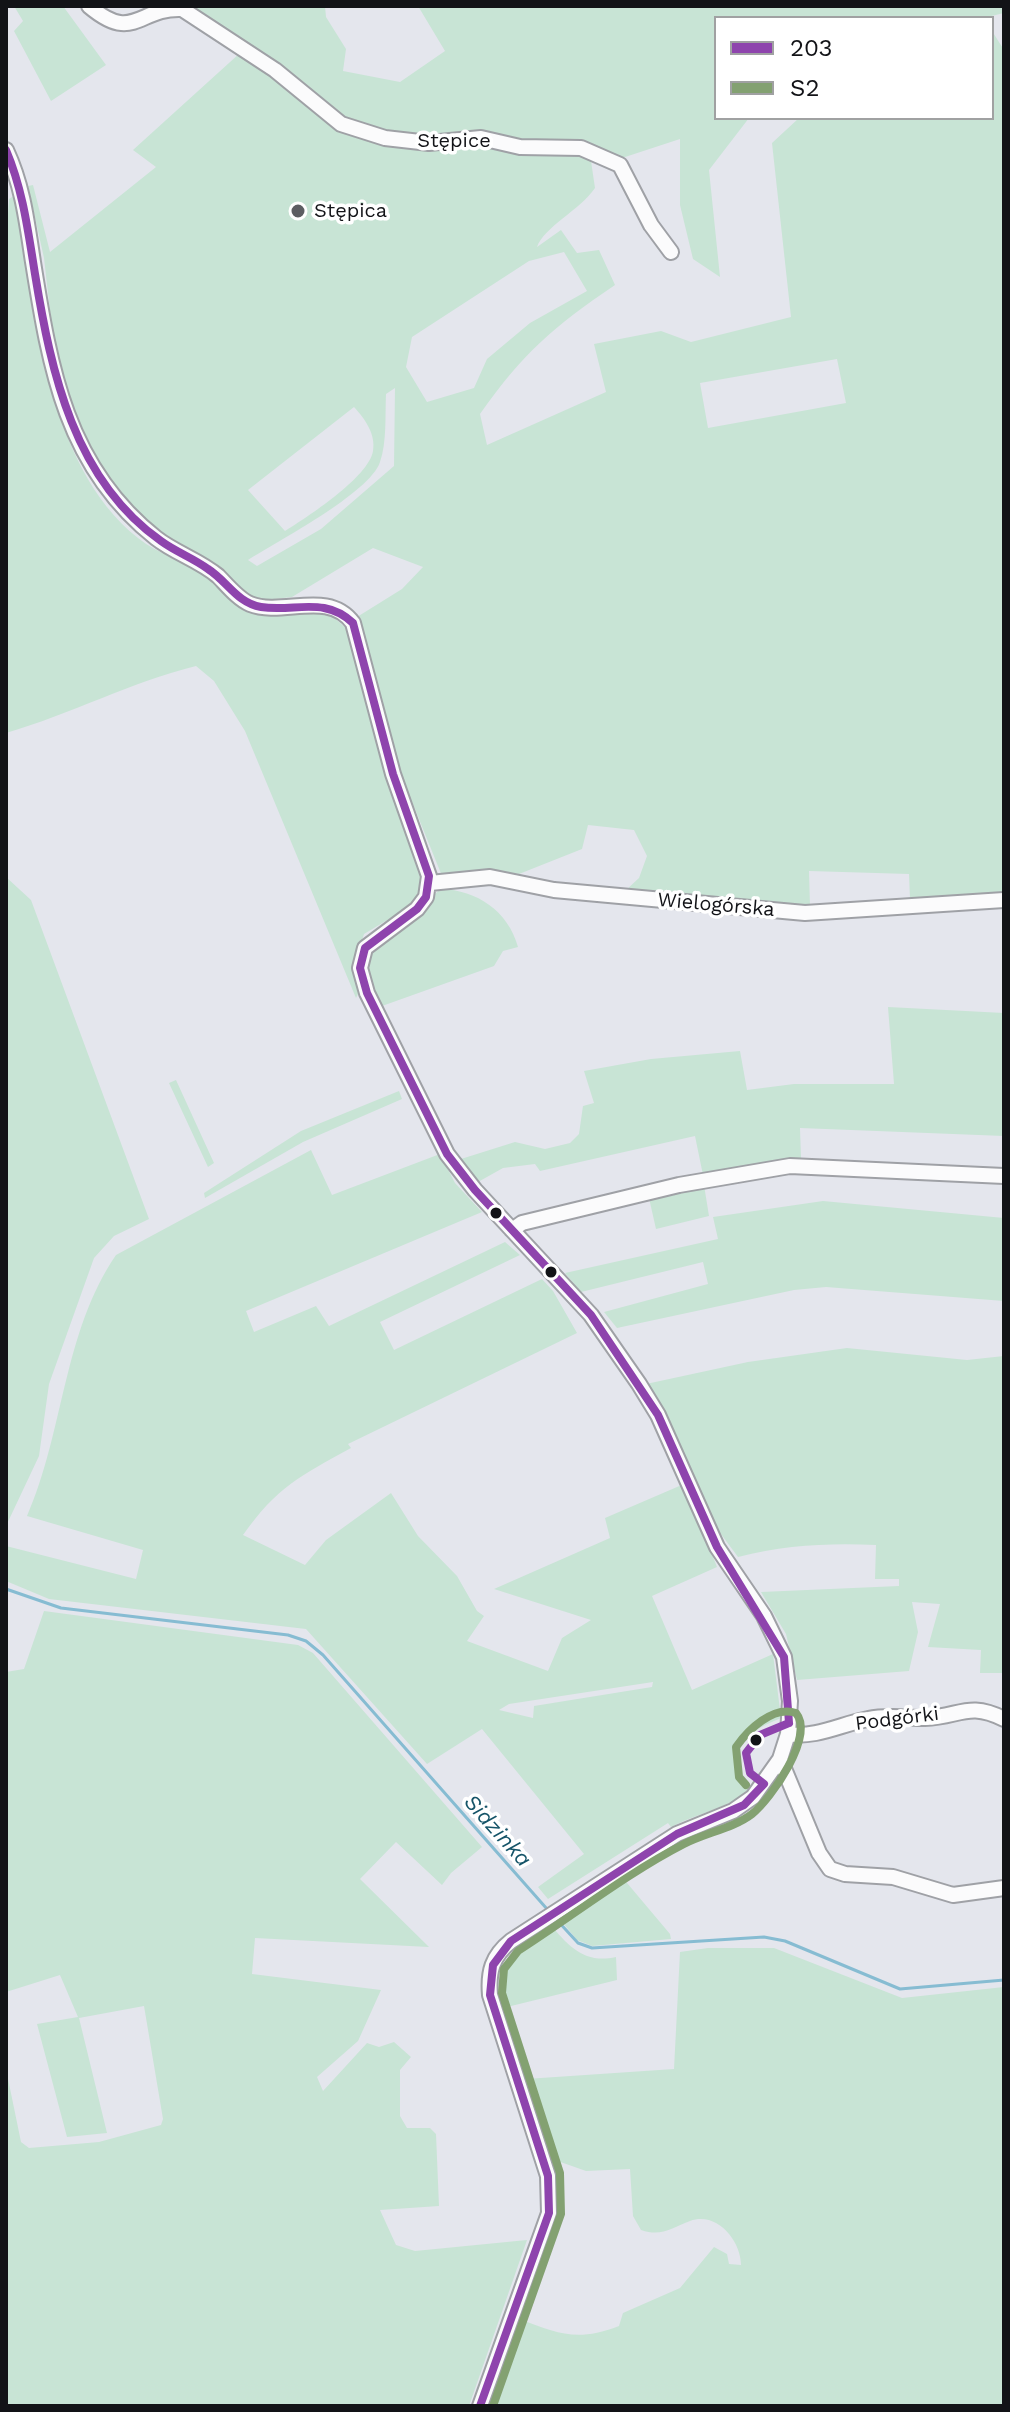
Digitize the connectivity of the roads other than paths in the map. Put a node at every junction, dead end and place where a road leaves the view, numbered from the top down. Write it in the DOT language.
graph roads {
  1 [pos="89,6"];
  2 [pos="6,150"];
  3 [pos="671,252"];
  4 [pos="430,883"];
  5 [pos="1004,900"];
  6 [pos="1004,1176"];
  7 [pos="512,1230"];
  8 [pos="1004,1719"];
  9 [pos="788,1734"];
  10 [pos="780,1759"];
  11 [pos="1004,1888"];
  12 [pos="480,2406"];
  1 -- 3 [label="street, Stępice"];
  2 -- 4 [label="street"];
  4 -- 5 [label="street, Wielogórska"];
  4 -- 7 [label="street"];
  6 -- 7 [label="street"];
  7 -- 9 [label="street"];
  8 -- 9 [label="street, Podgórki"];
  9 -- 10 [label="street"];
  10 -- 11 [label="street"];
  10 -- 12 [label="street"];
}
